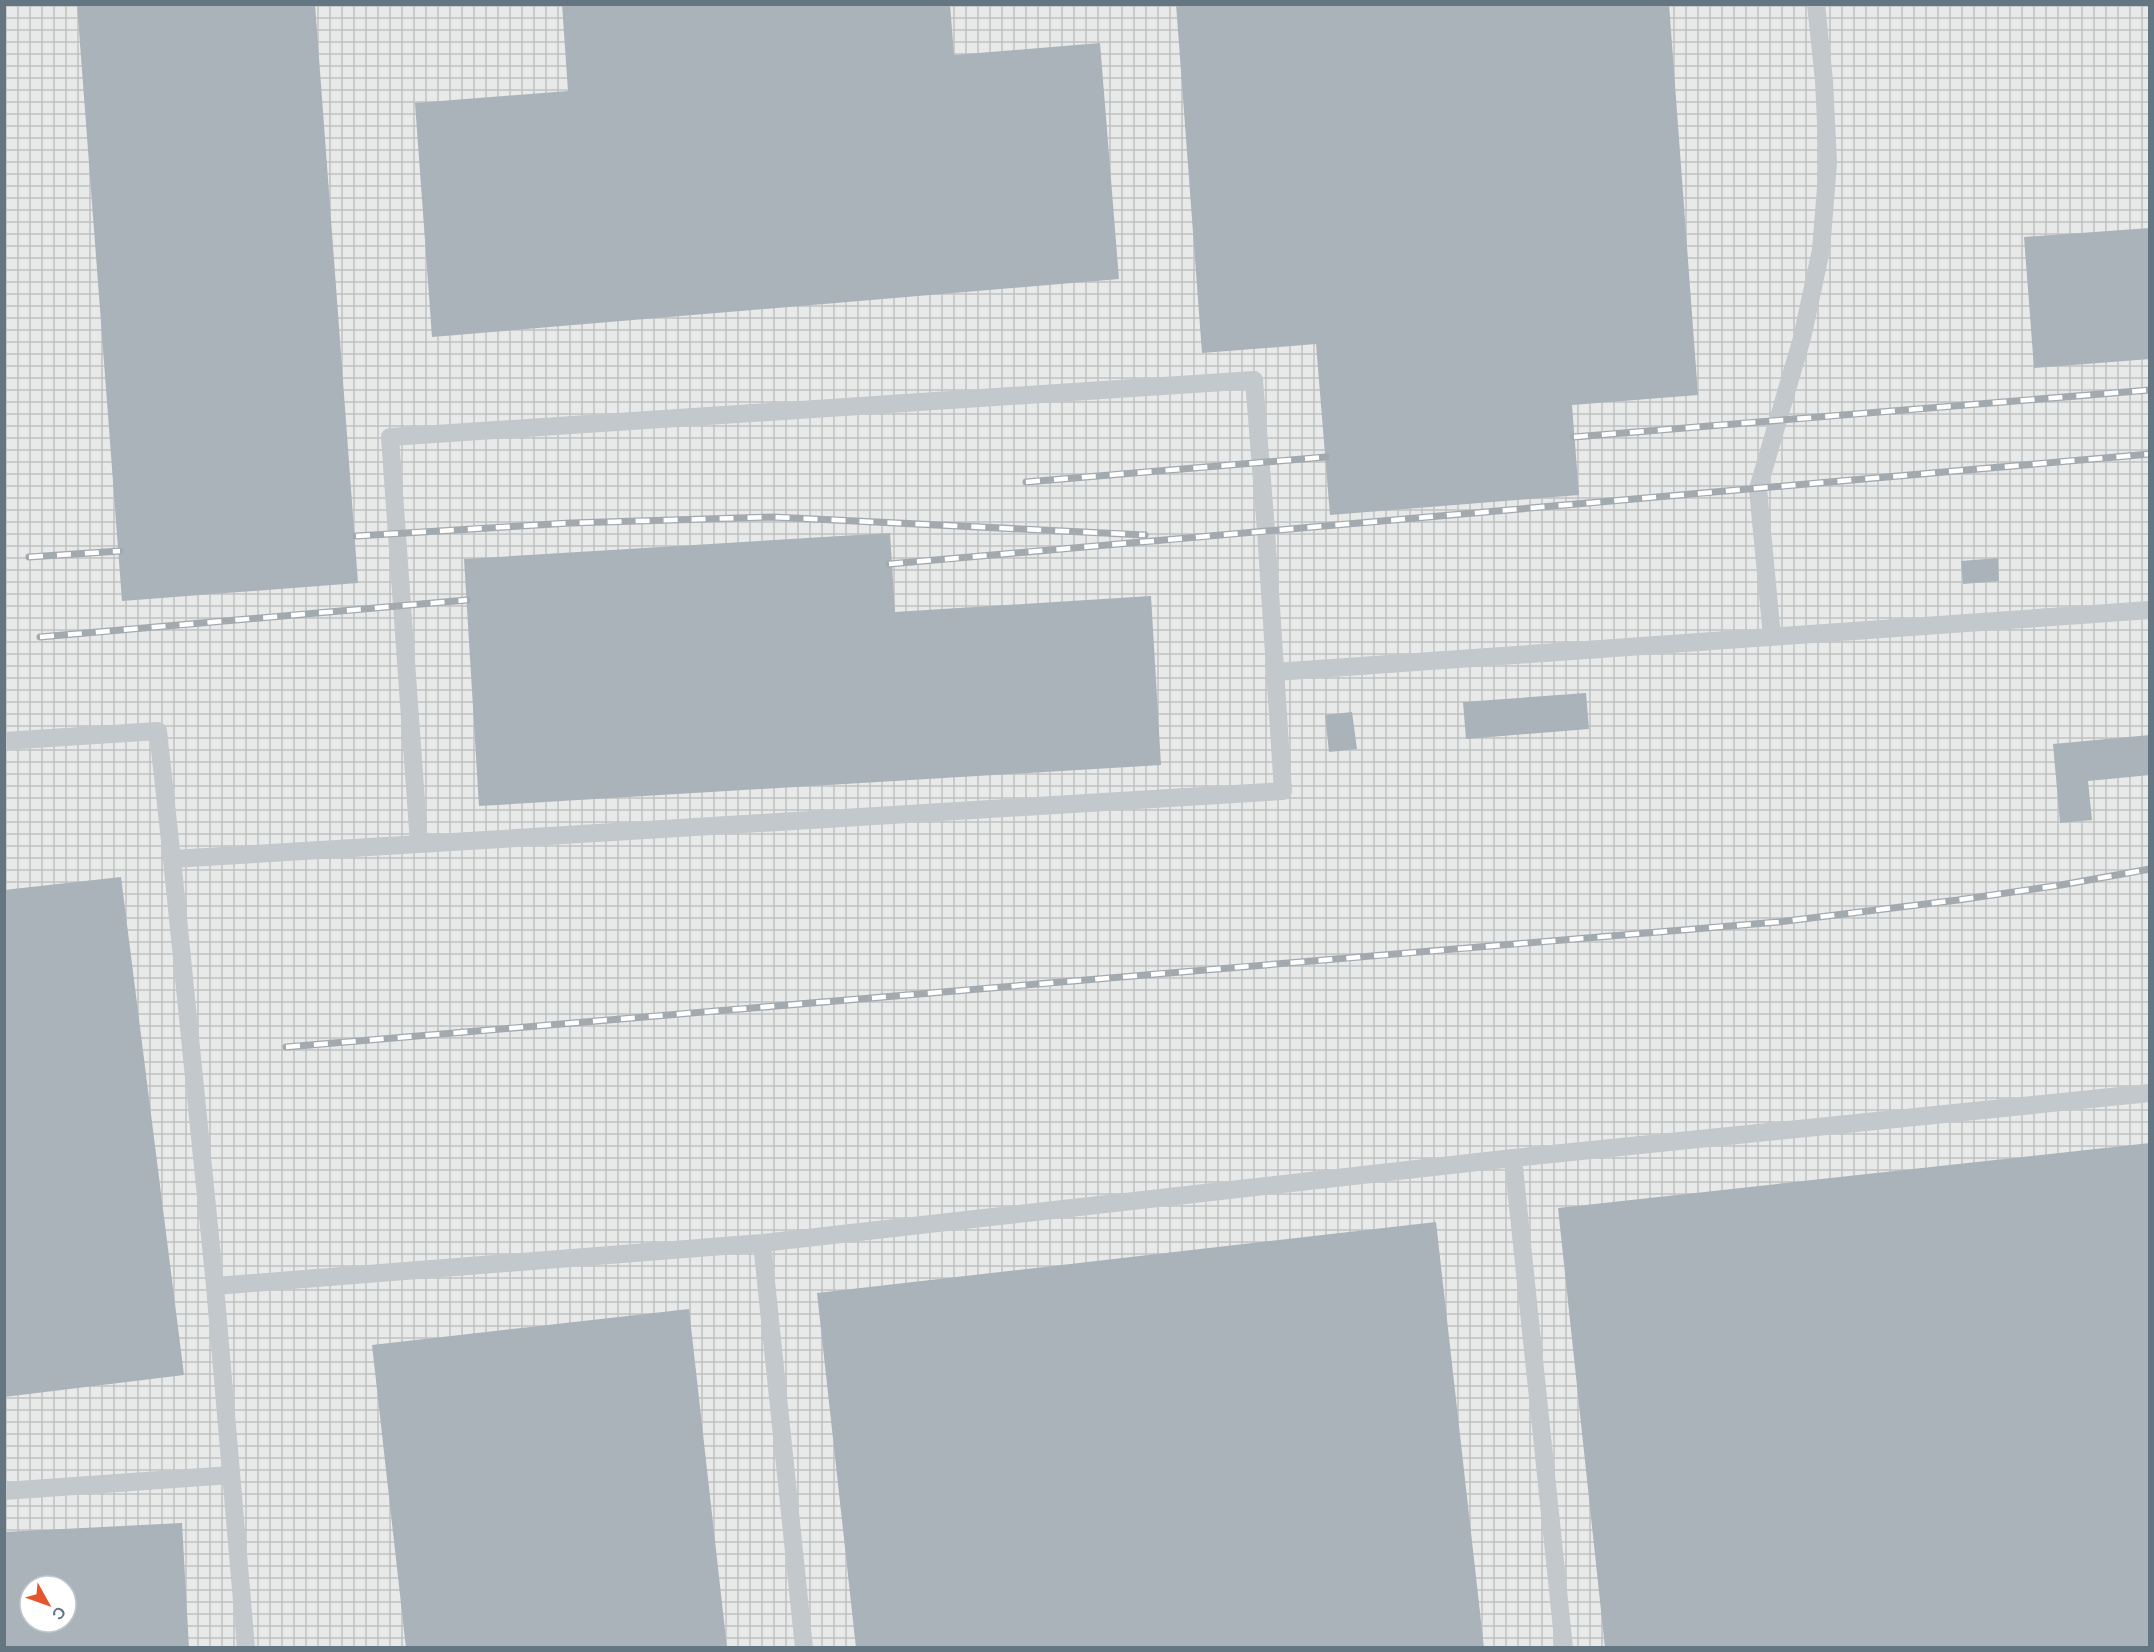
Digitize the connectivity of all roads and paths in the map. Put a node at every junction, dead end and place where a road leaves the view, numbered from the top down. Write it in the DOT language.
graph roads {
  1 [pos="1816,4"];
  2 [pos="2150,610"];
  3 [pos="1772,637"];
  4 [pos="1275,672"];
  5 [pos="4,741"];
  6 [pos="419,844"];
  7 [pos="172,859"];
  8 [pos="2150,1093"];
  9 [pos="1513,1158"];
  10 [pos="762,1243"];
  11 [pos="215,1287"];
  12 [pos="231,1475"];
  13 [pos="4,1491"];
  14 [pos="246,1647"];
  15 [pos="804,1647"];
  16 [pos="1564,1647"];
  1 -- 3 [label="lane"];
  2 -- 3 [label="lane"];
  3 -- 4 [label="lane"];
  4 -- 6 [label="lane"];
  4 -- 6 [label="lane"];
  5 -- 7 [label="lane"];
  6 -- 7 [label="lane"];
  7 -- 11 [label="lane"];
  8 -- 9 [label="lane"];
  9 -- 10 [label="lane"];
  9 -- 16 [label="lane"];
  10 -- 11 [label="lane"];
  10 -- 15 [label="lane"];
  11 -- 12 [label="lane"];
  12 -- 13 [label="lane"];
  12 -- 14 [label="lane"];
}
